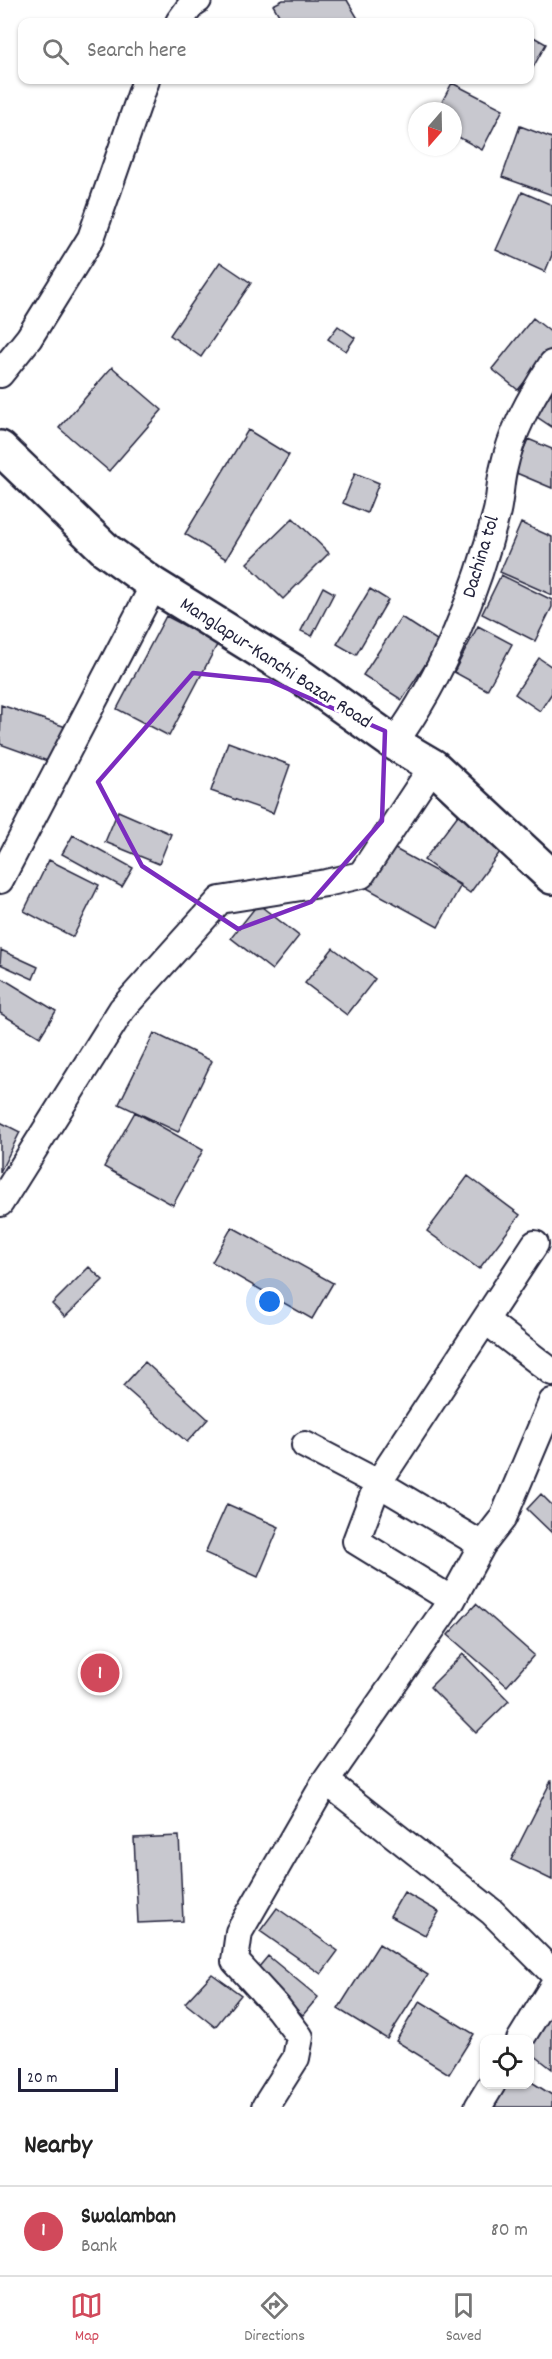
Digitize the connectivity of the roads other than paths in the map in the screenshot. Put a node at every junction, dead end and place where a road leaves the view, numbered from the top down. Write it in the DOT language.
graph roads {
  1 [pos="198,0"];
  2 [pos="182,18"];
  3 [pos="145,84"];
  4 [pos="552,364"];
  5 [pos="0,374"];
  6 [pos="0,448"];
  7 [pos="154,585"];
  8 [pos="394,743"];
  9 [pos="433,766"];
  10 [pos="552,877"];
  11 [pos="0,880"];
  12 [pos="0,1203"];
  13 [pos="535,1244"];
  14 [pos="485,1320"];
  15 [pos="552,1372"];
  16 [pos="552,1402"];
  17 [pos="305,1445"];
  18 [pos="378,1483"];
  19 [pos="482,1545"];
  20 [pos="452,1600"];
  21 [pos="326,1781"];
  22 [pos="552,1972"];
  23 [pos="552,1988"];
  24 [pos="523,2035"];
  25 [pos="489,2089"];
  26 [pos="265,2107"];
  27 [pos="478,2107"];
  1 -- 2 [label="street"];
  3 -- 5 [label="street"];
  4 -- 8 [label="street, Dachina tol"];
  6 -- 7 [label="street, Manglapur-Kanchi Bazar Road"];
  7 -- 8 [label="street, Manglapur-Kanchi Bazar Road"];
  7 -- 11 [label="street"];
  8 -- 9 [label="street, Manglapur-Kanchi Bazar Road"];
  9 -- 10 [label="street, Manglapur-Kanchi Bazar Road"];
  9 -- 12 [label="street"];
  13 -- 14 [label="street"];
  14 -- 15 [label="street"];
  14 -- 18 [label="street"];
  16 -- 19 [label="street"];
  17 -- 18 [label="street"];
  18 -- 19 [label="street"];
  18 -- 20 [label="street"];
  19 -- 20 [label="street"];
  20 -- 21 [label="street"];
  21 -- 22 [label="street"];
  21 -- 26 [label="street"];
  23 -- 24 [label="street"];
  25 -- 27 [label="street"];
}
